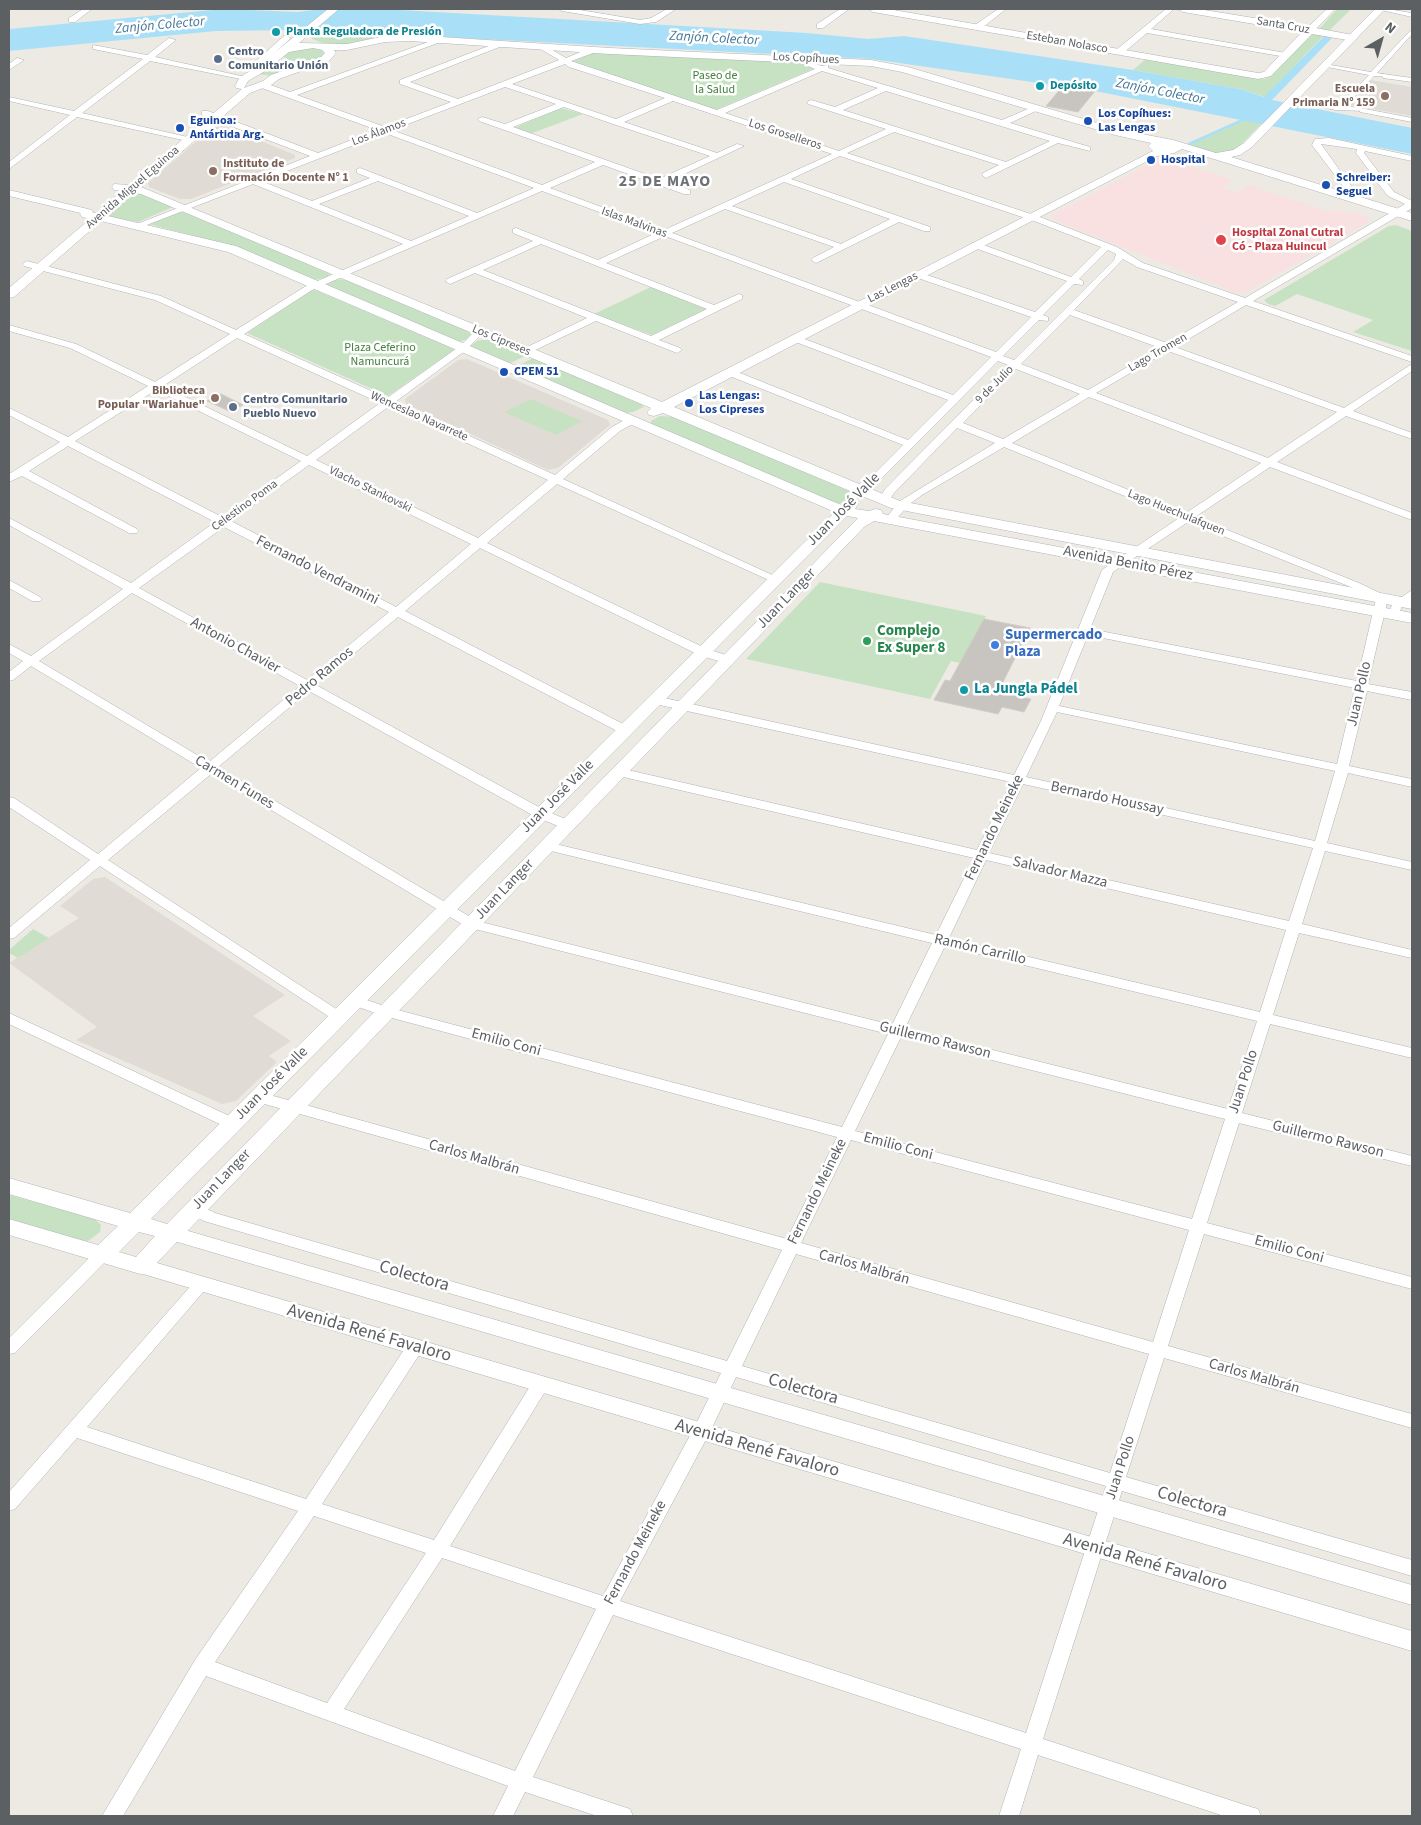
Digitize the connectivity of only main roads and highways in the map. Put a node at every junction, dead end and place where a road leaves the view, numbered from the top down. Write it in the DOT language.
graph roads {
  1 [pos="334,9"];
  2 [pos="1380,9"];
  3 [pos="309,30"];
  4 [pos="364,44"];
  5 [pos="321,46"];
  6 [pos="282,51"];
  7 [pos="324,60"];
  8 [pos="256,80"];
  9 [pos="1267,126"];
  10 [pos="1119,133"];
  11 [pos="1248,145"];
  12 [pos="1161,148"];
  13 [pos="1214,160"];
  14 [pos="1246,166"];
  15 [pos="1230,169"];
  16 [pos="125,188"];
  17 [pos="91,214"];
  18 [pos="1393,216"];
  19 [pos="1412,217"];
  20 [pos="1412,226"];
  21 [pos="10,288"];
  22 [pos="528,352"];
  23 [pos="505,366"];
  24 [pos="662,408"];
  25 [pos="632,420"];
  26 [pos="862,492"];
  27 [pos="884,500"];
  28 [pos="844,510"];
  29 [pos="896,512"];
  30 [pos="871,516"];
  31 [pos="1397,604"];
  32 [pos="1412,618"];
  33 [pos="459,917"];
  34 [pos="9,1186"];
  35 [pos="134,1223"];
  36 [pos="9,1227"];
  37 [pos="171,1233"];
  38 [pos="102,1255"];
  39 [pos="140,1266"];
  1 -- 3 [label="main road"];
  2 -- 9 [label="main road"];
  3 -- 5 [label="main road"];
  3 -- 6 [label="main road, Avenida Miguel Eguinoa"];
  4 -- 5 [label="main road, Los Copíhues"];
  4 -- 7 [label="main road, Los Copíhues"];
  4 -- 10 [label="main road, Los Copíhues"];
  5 -- 6 [label="main road"];
  5 -- 7 [label="main road"];
  6 -- 7 [label="main road"];
  6 -- 8 [label="main road, Avenida Miguel Eguinoa"];
  7 -- 8 [label="main road, Avenida Miguel Eguinoa"];
  8 -- 16 [label="main road, Avenida Miguel Eguinoa"];
  9 -- 11 [label="main road"];
  10 -- 12 [label="main road, Los Copíhues"];
  11 -- 13 [label="main road"];
  11 -- 14 [label="main road"];
  12 -- 13 [label="main road, Los Copíhues"];
  12 -- 24 [label="main road, Las Lengas"];
  13 -- 14 [label="main road, Los Copíhues"];
  13 -- 15 [label="main road"];
  14 -- 15 [label="main road"];
  14 -- 18 [label="main road, Los Copíhues"];
  15 -- 18 [label="main road"];
  16 -- 17 [label="main road, Avenida Miguel Eguinoa"];
  16 -- 22 [label="main road, Los Cipreses"];
  17 -- 21 [label="main road, Avenida Miguel Eguinoa"];
  17 -- 23 [label="main road, Los Cipreses"];
  18 -- 19 [label="main road, Los Copíhues"];
  18 -- 20 [label="main road"];
  22 -- 23 [label="main road"];
  22 -- 24 [label="main road, Los Cipreses"];
  23 -- 25 [label="main road, Los Cipreses"];
  24 -- 25 [label="main road, Las Lengas"];
  24 -- 26 [label="main road, Los Cipreses"];
  25 -- 28 [label="main road, Los Cipreses"];
  26 -- 27 [label="main road, Los Cipreses"];
  26 -- 28 [label="main road, Juan José Valle"];
  27 -- 29 [label="main road, Avenida Benito Pérez"];
  27 -- 30 [label="main road, 9 de Julio"];
  28 -- 30 [label="main road, Avenida Benito Pérez"];
  28 -- 33 [label="main road, Juan José Valle"];
  29 -- 30 [label="main road, Avenida Benito Pérez"];
  29 -- 31 [label="main road, Avenida Benito Pérez"];
  29 -- 31 [label="main road, Avenida Benito Pérez"];
  30 -- 33 [label="main road, Juan Langer"];
  31 -- 32 [label="main road, Avenida Benito Pérez"];
  33 -- 35 [label="main road, Juan José Valle"];
  33 -- 37 [label="main road, Juan Langer"];
  34 -- 35 [label="main road"];
  35 -- 37 [label="main road"];
  35 -- 38 [label="main road, Juan José Valle"];
  36 -- 38 [label="main road, Avenida René Favaloro"];
  37 -- 39 [label="main road, Juan Langer"];
  38 -- 39 [label="main road, Avenida René Favaloro"];
}
